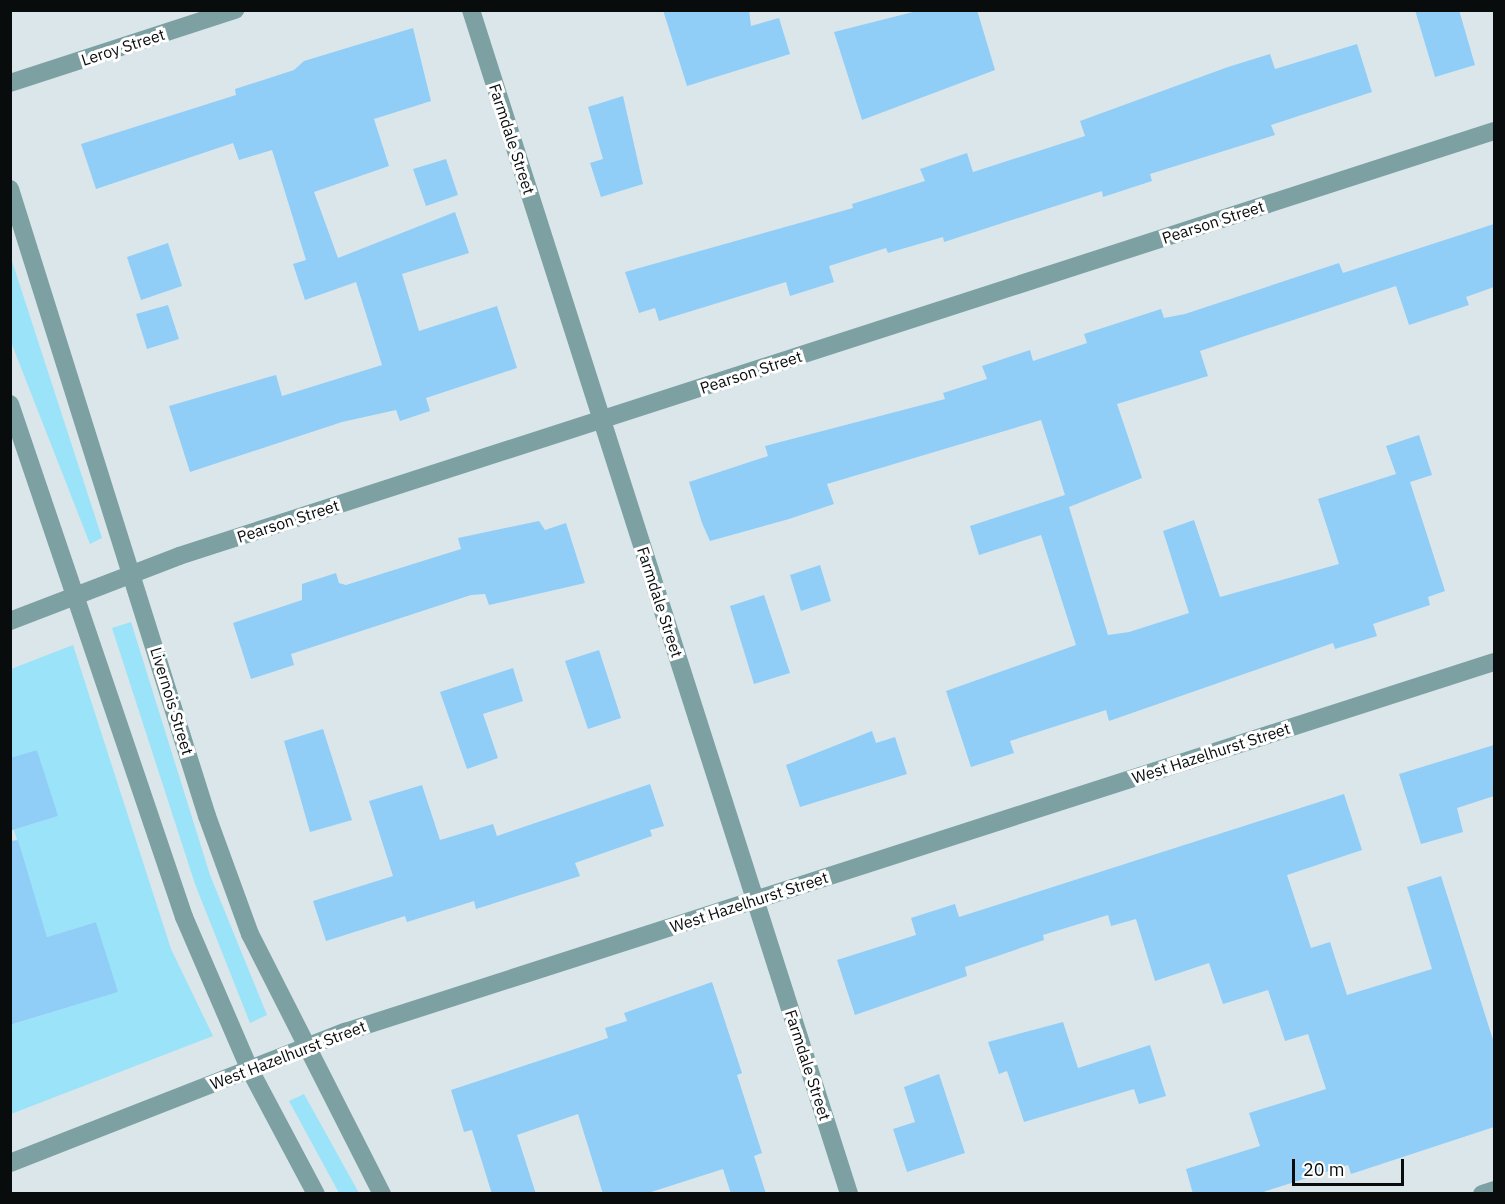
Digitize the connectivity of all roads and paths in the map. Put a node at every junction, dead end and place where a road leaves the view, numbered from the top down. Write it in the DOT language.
graph roads {
  1 [pos="235,10"];
  2 [pos="471,10"];
  3 [pos="10,83"];
  4 [pos="1494,131"];
  5 [pos="10,189"];
  6 [pos="10,404"];
  7 [pos="601,421"];
  8 [pos="133,574"];
  9 [pos="76,596"];
  10 [pos="10,621"];
  11 [pos="1494,662"];
  12 [pos="755,900"];
  13 [pos="303,1047"];
  14 [pos="250,1070"];
  15 [pos="10,1163"];
  16 [pos="1494,1190"];
  17 [pos="316,1194"];
  18 [pos="382,1194"];
  19 [pos="849,1194"];
  20 [pos="1482,1194"];
  1 -- 3 [label="street, Leroy Street"];
  2 -- 7 [label="street, Farmdale Street"];
  4 -- 7 [label="street, Pearson Street"];
  5 -- 8 [label="street, Livernois Street"];
  6 -- 9 [label="street"];
  7 -- 8 [label="street, Pearson Street"];
  7 -- 12 [label="street, Farmdale Street"];
  8 -- 9 [label="street, Pearson Street"];
  8 -- 13 [label="street, Livernois Street"];
  9 -- 10 [label="street, Pearson Street"];
  9 -- 14 [label="street"];
  11 -- 12 [label="street, West Hazelhurst Street"];
  12 -- 13 [label="street, West Hazelhurst Street"];
  12 -- 19 [label="street, Farmdale Street"];
  13 -- 14 [label="street, West Hazelhurst Street"];
  13 -- 18 [label="street, Livernois Street"];
  14 -- 15 [label="street, West Hazelhurst Street"];
  14 -- 17 [label="street"];
  16 -- 20 [label="street"];
}
